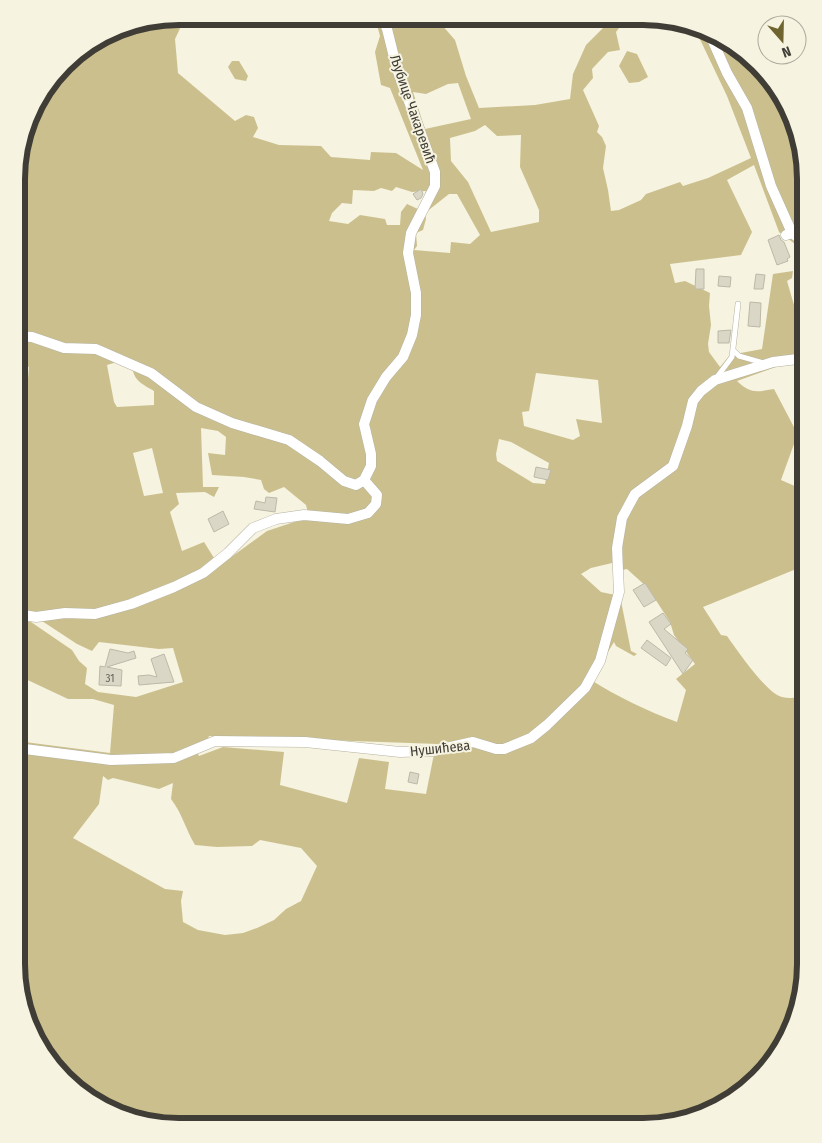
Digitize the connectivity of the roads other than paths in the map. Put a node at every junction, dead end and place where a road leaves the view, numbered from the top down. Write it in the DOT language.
graph roads {
  1 [pos="385,25"];
  2 [pos="713,42"];
  3 [pos="797,238"];
  4 [pos="738,304"];
  5 [pos="25,337"];
  6 [pos="733,350"];
  7 [pos="797,359"];
  8 [pos="767,363"];
  9 [pos="715,380"];
  10 [pos="364,480"];
  11 [pos="25,615"];
  12 [pos="25,749"];
  1 -- 10 [label="street, Љубице Чакаревић"];
  2 -- 3 [label="street"];
  4 -- 6 [label="lane, Нушићева"];
  5 -- 10 [label="street"];
  6 -- 8 [label="lane, Нушићева"];
  6 -- 9 [label="lane, Нушићева"];
  7 -- 8 [label="street, Нушићева"];
  8 -- 9 [label="street, Нушићева"];
  9 -- 12 [label="street, Нушићева"];
  10 -- 11 [label="street"];
}
